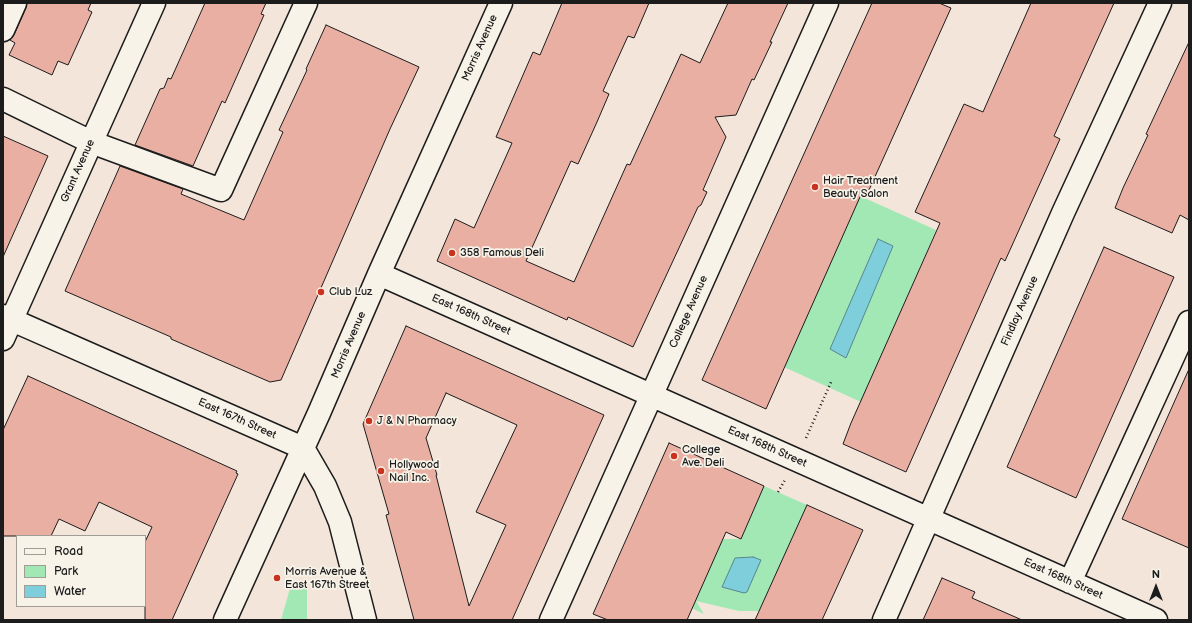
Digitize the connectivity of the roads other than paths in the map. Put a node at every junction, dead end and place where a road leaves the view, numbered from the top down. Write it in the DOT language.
graph roads {
  1 [pos="15,3"];
  2 [pos="154,3"];
  3 [pos="306,3"];
  4 [pos="501,3"];
  5 [pos="827,3"];
  6 [pos="1160,3"];
  7 [pos="3,30"];
  8 [pos="3,99"];
  9 [pos="92,142"];
  10 [pos="379,274"];
  11 [pos="7,318"];
  12 [pos="1189,322"];
  13 [pos="3,339"];
  14 [pos="652,396"];
  15 [pos="303,448"];
  16 [pos="929,520"];
  17 [pos="1070,582"];
  18 [pos="225,620"];
  19 [pos="365,620"];
  20 [pos="551,620"];
  21 [pos="884,620"];
  22 [pos="1156,620"];
  1 -- 7 [label="street"];
  2 -- 9 [label="street, Grant Avenue"];
  3 -- 9 [label="street"];
  4 -- 10 [label="street, Morris Avenue"];
  5 -- 14 [label="street, College Avenue"];
  6 -- 16 [label="street, Findlay Avenue"];
  8 -- 9 [label="street"];
  9 -- 11 [label="street, Grant Avenue"];
  10 -- 14 [label="street, East 168th Street"];
  10 -- 15 [label="street, Morris Avenue"];
  11 -- 13 [label="street, Grant Avenue"];
  11 -- 15 [label="street, East 167th Street"];
  12 -- 17 [label="street"];
  14 -- 16 [label="street, East 168th Street"];
  14 -- 20 [label="street, College Avenue"];
  15 -- 18 [label="street, Morris Avenue"];
  15 -- 19 [label="street"];
  16 -- 17 [label="street, East 168th Street"];
  16 -- 21 [label="street, Findlay Avenue"];
  17 -- 22 [label="street, East 168th Street"];
}
